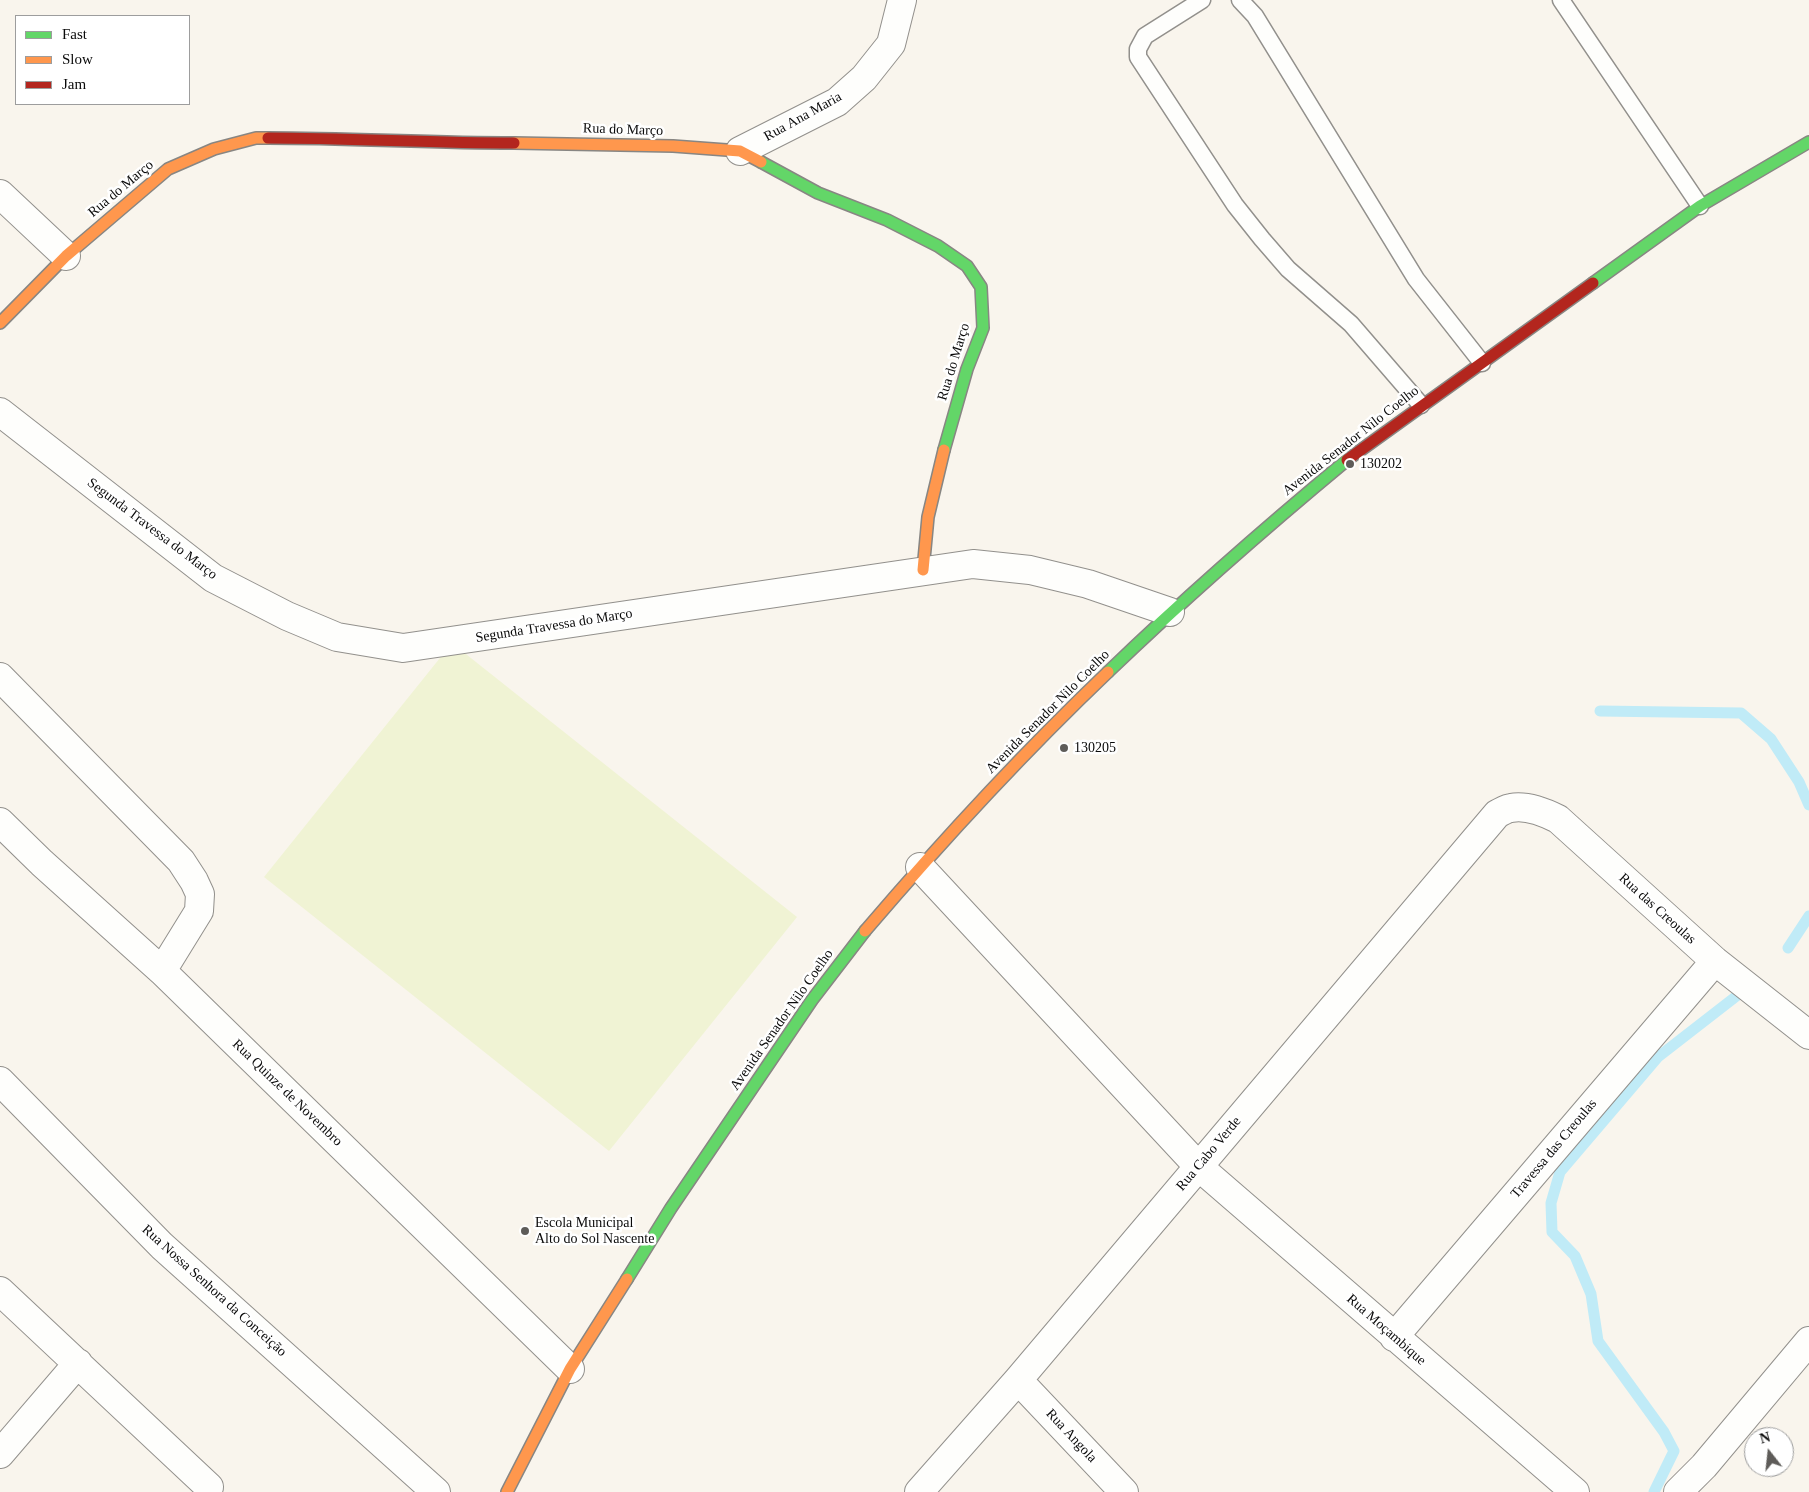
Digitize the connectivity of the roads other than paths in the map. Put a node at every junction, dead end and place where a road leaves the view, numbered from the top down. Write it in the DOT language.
graph roads {
  1 [pos="902,0"];
  2 [pos="1202,0"];
  3 [pos="1240,0"];
  4 [pos="1561,0"];
  5 [pos="1809,142"];
  6 [pos="740,151"];
  7 [pos="0,194"];
  8 [pos="1700,206"];
  9 [pos="66,256"];
  10 [pos="0,323"];
  11 [pos="1482,363"];
  12 [pos="1421,405"];
  13 [pos="0,412"];
  14 [pos="923,570"];
  15 [pos="1170,612"];
  16 [pos="0,677"];
  17 [pos="1497,814"];
  18 [pos="0,822"];
  19 [pos="920,867"];
  20 [pos="1715,961"];
  21 [pos="162,971"];
  22 [pos="1809,1035"];
  23 [pos="0,1081"];
  24 [pos="1199,1166"];
  25 [pos="0,1291"];
  26 [pos="1394,1337"];
  27 [pos="1809,1341"];
  28 [pos="78,1364"];
  29 [pos="570,1369"];
  30 [pos="1018,1380"];
  31 [pos="0,1454"];
  32 [pos="209,1486"];
  33 [pos="436,1492"];
  34 [pos="507,1492"];
  35 [pos="919,1492"];
  36 [pos="1124,1492"];
  37 [pos="1575,1492"];
  38 [pos="1678,1492"];
  1 -- 6 [label="street, Rua Ana Maria"];
  2 -- 12 [label="lane"];
  3 -- 11 [label="lane"];
  4 -- 8 [label="lane"];
  5 -- 8 [label="main road, Avenida Senador Nilo Coelho"];
  6 -- 9 [label="main road, Rua do Março"];
  6 -- 14 [label="main road, Rua do Março"];
  7 -- 9 [label="street"];
  8 -- 11 [label="main road, Avenida Senador Nilo Coelho"];
  9 -- 10 [label="main road, Rua do Março"];
  11 -- 12 [label="main road, Avenida Senador Nilo Coelho"];
  12 -- 15 [label="main road, Avenida Senador Nilo Coelho"];
  13 -- 14 [label="street, Segunda Travessa do Março"];
  14 -- 15 [label="street, Segunda Travessa do Março"];
  15 -- 19 [label="main road, Avenida Senador Nilo Coelho"];
  16 -- 21 [label="street"];
  17 -- 20 [label="street, Rua das Creoulas"];
  17 -- 24 [label="street, Rua Cabo Verde"];
  18 -- 21 [label="street, Rua Quinze de Novembro"];
  19 -- 24 [label="street, Rua Moçambique"];
  19 -- 29 [label="main road, Avenida Senador Nilo Coelho"];
  20 -- 22 [label="street, Rua das Creoulas"];
  20 -- 26 [label="street, Travessa das Creoulas"];
  21 -- 29 [label="street, Rua Quinze de Novembro"];
  23 -- 33 [label="street, Rua Nossa Senhora da Conceição"];
  24 -- 26 [label="street, Rua Moçambique"];
  24 -- 30 [label="street, Rua Cabo Verde"];
  25 -- 28 [label="street"];
  26 -- 37 [label="street, Rua Moçambique"];
  27 -- 38 [label="street"];
  28 -- 31 [label="street"];
  28 -- 32 [label="street"];
  29 -- 34 [label="main road, Avenida Senador Nilo Coelho"];
  30 -- 35 [label="street, Rua Cabo Verde"];
  30 -- 36 [label="street, Rua Angola"];
}
